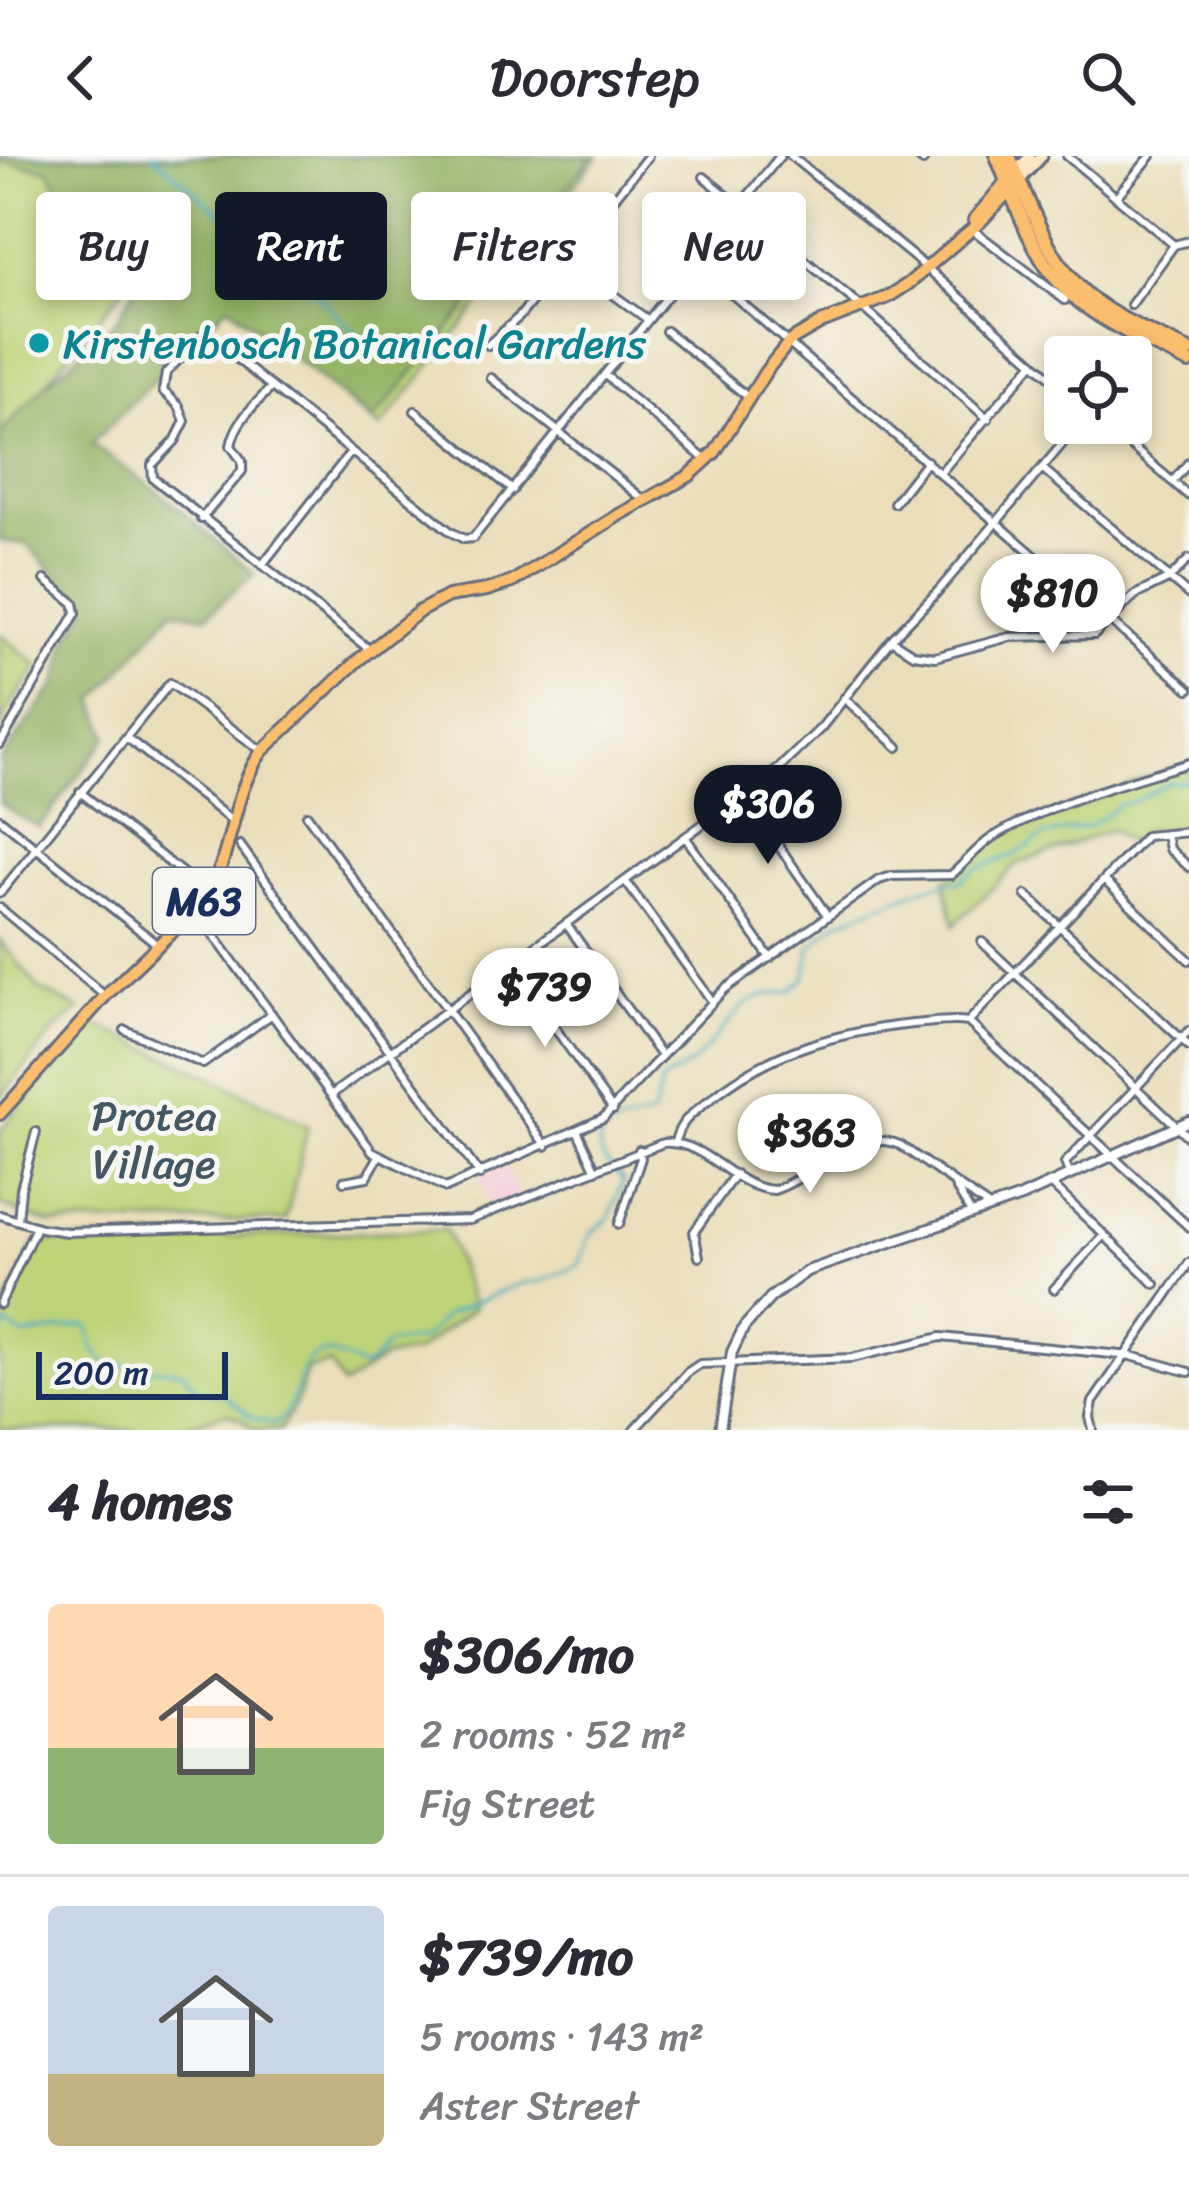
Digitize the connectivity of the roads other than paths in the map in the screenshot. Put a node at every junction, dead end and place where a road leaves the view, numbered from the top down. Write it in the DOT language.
graph roads {
  1 [pos="648,156"];
  2 [pos="779,156"];
  3 [pos="791,156"];
  4 [pos="997,156"];
  5 [pos="1009,156"];
  6 [pos="1030,156"];
  7 [pos="1042,156"];
  8 [pos="1067,156"];
  9 [pos="1151,156"];
  10 [pos="704,177"];
  11 [pos="1013,180"];
  12 [pos="724,192"];
  13 [pos="752,192"];
  14 [pos="1116,197"];
  15 [pos="970,228"];
  16 [pos="1189,241"];
  17 [pos="1174,245"];
  18 [pos="806,260"];
  19 [pos="927,268"];
  20 [pos="618,298"];
  21 [pos="664,300"];
  22 [pos="740,300"];
  23 [pos="1065,300"];
  24 [pos="1131,305"];
  25 [pos="863,308"];
  26 [pos="648,320"];
  27 [pos="666,331"];
  28 [pos="790,341"];
  29 [pos="488,345"];
  30 [pos="1189,351"];
  31 [pos="1189,362"];
  32 [pos="1033,363"];
  33 [pos="1044,372"];
  34 [pos="605,375"];
  35 [pos="491,378"];
  36 [pos="272,388"];
  37 [pos="749,398"];
  38 [pos="415,411"];
  39 [pos="988,419"];
  40 [pos="558,433"];
  41 [pos="1062,444"];
  42 [pos="1129,444"];
  43 [pos="351,452"];
  44 [pos="707,461"];
  45 [pos="927,461"];
  46 [pos="1189,462"];
  47 [pos="1042,468"];
  48 [pos="941,472"];
  49 [pos="1173,481"];
  50 [pos="513,490"];
  51 [pos="1189,496"];
  52 [pos="645,501"];
  53 [pos="894,503"];
  54 [pos="201,519"];
  55 [pos="997,520"];
  56 [pos="1189,559"];
  57 [pos="262,565"];
  58 [pos="1170,578"];
  59 [pos="44,580"];
  60 [pos="1189,595"];
  61 [pos="1108,620"];
  62 [pos="891,640"];
  63 [pos="370,650"];
  64 [pos="1189,689"];
  65 [pos="844,698"];
  66 [pos="126,737"];
  67 [pos="0,744"];
  68 [pos="898,747"];
  69 [pos="262,751"];
  70 [pos="1189,763"];
  71 [pos="80,792"];
  72 [pos="743,795"];
  73 [pos="308,815"];
  74 [pos="0,818"];
  75 [pos="232,820"];
  76 [pos="1189,832"];
  77 [pos="1166,835"];
  78 [pos="686,838"];
  79 [pos="240,845"];
  80 [pos="35,847"];
  81 [pos="1189,867"];
  82 [pos="1104,880"];
  83 [pos="626,882"];
  84 [pos="0,893"];
  85 [pos="209,894"];
  86 [pos="1026,895"];
  87 [pos="0,908"];
  88 [pos="196,911"];
  89 [pos="827,915"];
  90 [pos="567,925"];
  91 [pos="1060,926"];
  92 [pos="982,942"];
  93 [pos="160,946"];
  94 [pos="770,958"];
  95 [pos="1189,960"];
  96 [pos="511,966"];
  97 [pos="1012,975"];
  98 [pos="105,996"];
  99 [pos="712,1001"];
  100 [pos="448,1009"];
  101 [pos="273,1014"];
  102 [pos="968,1022"];
  103 [pos="125,1030"];
  104 [pos="1189,1031"];
  105 [pos="1181,1039"];
  106 [pos="1189,1046"];
  107 [pos="391,1051"];
  108 [pos="661,1056"];
  109 [pos="1136,1088"];
  110 [pos="331,1094"];
  111 [pos="613,1110"];
  112 [pos="0,1114"];
  113 [pos="1189,1121"];
  114 [pos="1177,1127"];
  115 [pos="36,1132"];
  116 [pos="578,1132"];
  117 [pos="1090,1136"];
  118 [pos="1189,1138"];
  119 [pos="675,1142"];
  120 [pos="547,1146"];
  121 [pos="639,1150"];
  122 [pos="379,1156"];
  123 [pos="1112,1156"];
  124 [pos="597,1168"];
  125 [pos="735,1174"];
  126 [pos="480,1175"];
  127 [pos="1070,1175"];
  128 [pos="344,1181"];
  129 [pos="1050,1183"];
  130 [pos="955,1186"];
  131 [pos="989,1208"];
  132 [pos="971,1214"];
  133 [pos="0,1215"];
  134 [pos="18,1220"];
  135 [pos="619,1224"];
  136 [pos="36,1227"];
  137 [pos="1189,1227"];
  138 [pos="1104,1235"];
  139 [pos="699,1257"];
  140 [pos="1189,1263"];
  141 [pos="1155,1284"];
  142 [pos="1054,1288"];
  143 [pos="0,1304"];
  144 [pos="1126,1357"];
  145 [pos="730,1363"];
  146 [pos="1189,1372"];
  147 [pos="634,1430"];
  148 [pos="720,1430"];
  149 [pos="1094,1430"];
  1 -- 29 [label="street"];
  2 -- 13 [label="street"];
  3 -- 19 [label="street"];
  4 -- 11 [label="highway"];
  5 -- 11 [label="highway"];
  6 -- 11 [label="main road, M63"];
  7 -- 11 [label="main road, M63"];
  8 -- 14 [label="street"];
  9 -- 14 [label="street"];
  10 -- 12 [label="street"];
  11 -- 15 [label="main road, M63"];
  11 -- 30 [label="highway"];
  11 -- 31 [label="highway"];
  14 -- 17 [label="street"];
  15 -- 19 [label="main road, M63"];
  15 -- 23 [label="street"];
  16 -- 17 [label="street"];
  17 -- 24 [label="street"];
  18 -- 25 [label="street"];
  19 -- 25 [label="main road, M63"];
  19 -- 32 [label="street"];
  20 -- 26 [label="street"];
  21 -- 26 [label="street"];
  22 -- 28 [label="street"];
  25 -- 28 [label="main road, M63"];
  25 -- 39 [label="street"];
  26 -- 34 [label="street"];
  27 -- 37 [label="street"];
  28 -- 37 [label="main road, M63"];
  28 -- 45 [label="street"];
  32 -- 33 [label="street"];
  32 -- 39 [label="street"];
  34 -- 40 [label="street"];
  34 -- 44 [label="street"];
  35 -- 40 [label="street"];
  36 -- 43 [label="street"];
  36 -- 54 [label="street"];
  36 -- 54 [label="street"];
  37 -- 44 [label="main road, M63"];
  38 -- 50 [label="street"];
  39 -- 48 [label="street"];
  40 -- 50 [label="street"];
  40 -- 52 [label="street"];
  41 -- 47 [label="street"];
  42 -- 49 [label="street"];
  43 -- 50 [label="street"];
  43 -- 57 [label="street"];
  44 -- 52 [label="main road, M63"];
  45 -- 48 [label="street"];
  45 -- 53 [label="street"];
  46 -- 49 [label="street"];
  47 -- 55 [label="street"];
  47 -- 58 [label="street"];
  48 -- 55 [label="street"];
  49 -- 51 [label="street"];
  52 -- 63 [label="main road, M63"];
  54 -- 57 [label="street"];
  55 -- 61 [label="street"];
  55 -- 62 [label="street"];
  56 -- 58 [label="street"];
  57 -- 63 [label="street"];
  58 -- 60 [label="street"];
  58 -- 61 [label="street"];
  59 -- 67 [label="street"];
  61 -- 62 [label="street"];
  61 -- 64 [label="street"];
  62 -- 65 [label="street"];
  63 -- 69 [label="main road, M63"];
  65 -- 68 [label="street"];
  65 -- 72 [label="street"];
  66 -- 69 [label="street"];
  66 -- 71 [label="street"];
  66 -- 75 [label="street"];
  69 -- 75 [label="main road, M63"];
  70 -- 89 [label="street"];
  71 -- 80 [label="street"];
  71 -- 85 [label="street"];
  72 -- 78 [label="street"];
  72 -- 89 [label="street"];
  73 -- 100 [label="street"];
  74 -- 80 [label="street"];
  75 -- 85 [label="main road, M63"];
  76 -- 77 [label="street"];
  77 -- 81 [label="street"];
  77 -- 82 [label="street"];
  78 -- 83 [label="street"];
  78 -- 94 [label="street"];
  79 -- 107 [label="street"];
  80 -- 84 [label="street"];
  80 -- 93 [label="street"];
  82 -- 91 [label="street"];
  82 -- 95 [label="street"];
  83 -- 90 [label="street"];
  83 -- 99 [label="street"];
  85 -- 88 [label="main road, M63"];
  86 -- 91 [label="street"];
  87 -- 98 [label="street"];
  88 -- 93 [label="main road, M63"];
  88 -- 101 [label="street"];
  89 -- 94 [label="street"];
  90 -- 96 [label="street"];
  90 -- 108 [label="street"];
  91 -- 97 [label="street"];
  91 -- 105 [label="street"];
  92 -- 97 [label="street"];
  93 -- 98 [label="main road, M63"];
  94 -- 99 [label="street"];
  96 -- 100 [label="street"];
  96 -- 111 [label="street"];
  97 -- 102 [label="street"];
  97 -- 109 [label="street"];
  98 -- 112 [label="main road, M63"];
  99 -- 108 [label="street"];
  100 -- 107 [label="street"];
  100 -- 120 [label="street"];
  101 -- 103 [label="street"];
  101 -- 110 [label="street"];
  102 -- 117 [label="street"];
  102 -- 119 [label="street"];
  104 -- 105 [label="street"];
  105 -- 106 [label="street"];
  105 -- 109 [label="street"];
  107 -- 110 [label="street"];
  107 -- 126 [label="street"];
  108 -- 111 [label="street"];
  109 -- 114 [label="street"];
  109 -- 117 [label="street"];
  110 -- 122 [label="street"];
  111 -- 116 [label="street"];
  113 -- 114 [label="street"];
  114 -- 118 [label="street"];
  114 -- 123 [label="street"];
  115 -- 134 [label="street"];
  116 -- 120 [label="street"];
  116 -- 124 [label="street"];
  117 -- 123 [label="street"];
  117 -- 127 [label="street"];
  119 -- 121 [label="street"];
  119 -- 125 [label="street"];
  120 -- 126 [label="street"];
  121 -- 124 [label="street"];
  121 -- 135 [label="street"];
  122 -- 126 [label="street"];
  122 -- 128 [label="street"];
  123 -- 127 [label="street"];
  123 -- 137 [label="street"];
  124 -- 136 [label="street"];
  125 -- 130 [label="street"];
  125 -- 139 [label="street"];
  127 -- 129 [label="street"];
  129 -- 131 [label="street"];
  129 -- 138 [label="street"];
  130 -- 131 [label="street"];
  130 -- 132 [label="street"];
  131 -- 132 [label="street"];
  132 -- 145 [label="street"];
  133 -- 134 [label="street"];
  134 -- 136 [label="street"];
  136 -- 143 [label="street"];
  138 -- 141 [label="street"];
  138 -- 142 [label="street"];
  140 -- 144 [label="street"];
  144 -- 145 [label="street"];
  144 -- 146 [label="street"];
  144 -- 149 [label="street"];
  145 -- 147 [label="street"];
  145 -- 148 [label="street"];
}
